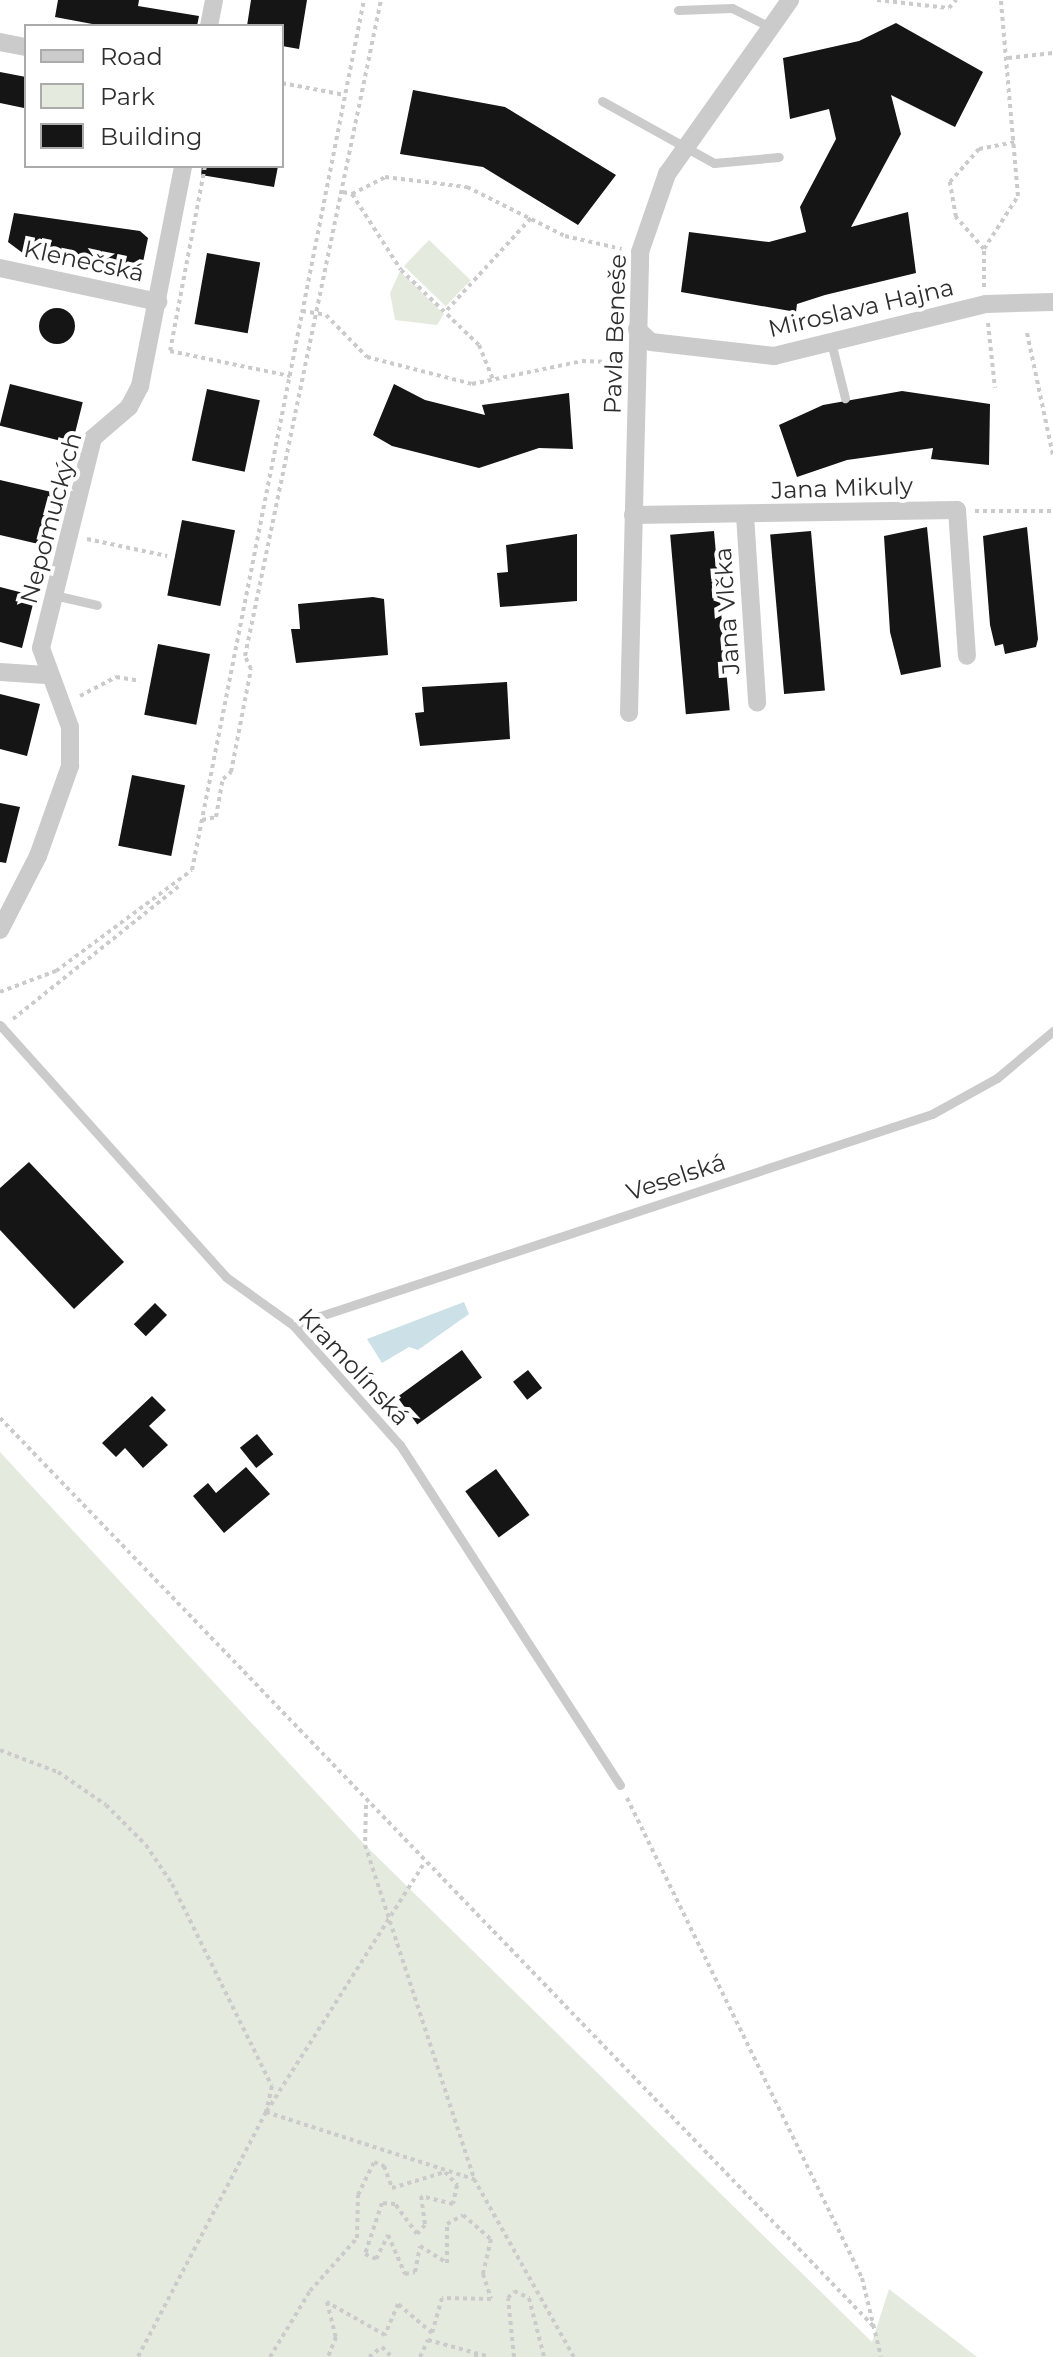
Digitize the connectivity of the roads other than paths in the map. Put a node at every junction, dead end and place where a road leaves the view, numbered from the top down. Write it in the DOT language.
graph roads {
  1 [pos="214,0"];
  2 [pos="790,0"];
  3 [pos="678,10"];
  4 [pos="209,24"];
  5 [pos="770,27"];
  6 [pos="0,42"];
  7 [pos="24,47"];
  8 [pos="602,101"];
  9 [pos="683,148"];
  10 [pos="779,157"];
  11 [pos="183,168"];
  12 [pos="0,268"];
  13 [pos="158,302"];
  14 [pos="1053,302"];
  15 [pos="637,329"];
  16 [pos="831,342"];
  17 [pos="845,398"];
  18 [pos="633,515"];
  19 [pos="745,515"];
  20 [pos="54,595"];
  21 [pos="97,605"];
  22 [pos="967,656"];
  23 [pos="0,672"];
  24 [pos="46,675"];
  25 [pos="757,703"];
  26 [pos="629,713"];
  27 [pos="0,930"];
  28 [pos="1,1026"];
  29 [pos="1053,1031"];
  30 [pos="293,1325"];
  31 [pos="620,1785"];
  1 -- 4 [label="street"];
  2 -- 5 [label="street, Pavla Beneše"];
  3 -- 5 [label="lane"];
  5 -- 9 [label="street, Pavla Beneše"];
  6 -- 7 [label="street"];
  8 -- 9 [label="lane"];
  9 -- 10 [label="lane"];
  9 -- 15 [label="street, Pavla Beneše"];
  11 -- 13 [label="street, Nepomuckých"];
  12 -- 13 [label="street, Klenečská"];
  13 -- 20 [label="street, Nepomuckých"];
  14 -- 16 [label="street, Miroslava Hajna"];
  15 -- 16 [label="street, Miroslava Hajna"];
  15 -- 18 [label="street, Pavla Beneše"];
  16 -- 17 [label="lane"];
  18 -- 19 [label="street, Jana Mikuly"];
  18 -- 26 [label="street, Pavla Beneše"];
  19 -- 22 [label="street, Jana Mikuly"];
  19 -- 25 [label="street, Jana Vlčka"];
  20 -- 21 [label="lane"];
  20 -- 24 [label="street, Nepomuckých"];
  23 -- 24 [label="street"];
  24 -- 27 [label="street, Nepomuckých"];
  28 -- 30 [label="lane, Kramolínská"];
  29 -- 30 [label="lane, Veselská"];
  30 -- 31 [label="lane, Kramolínská"];
}
